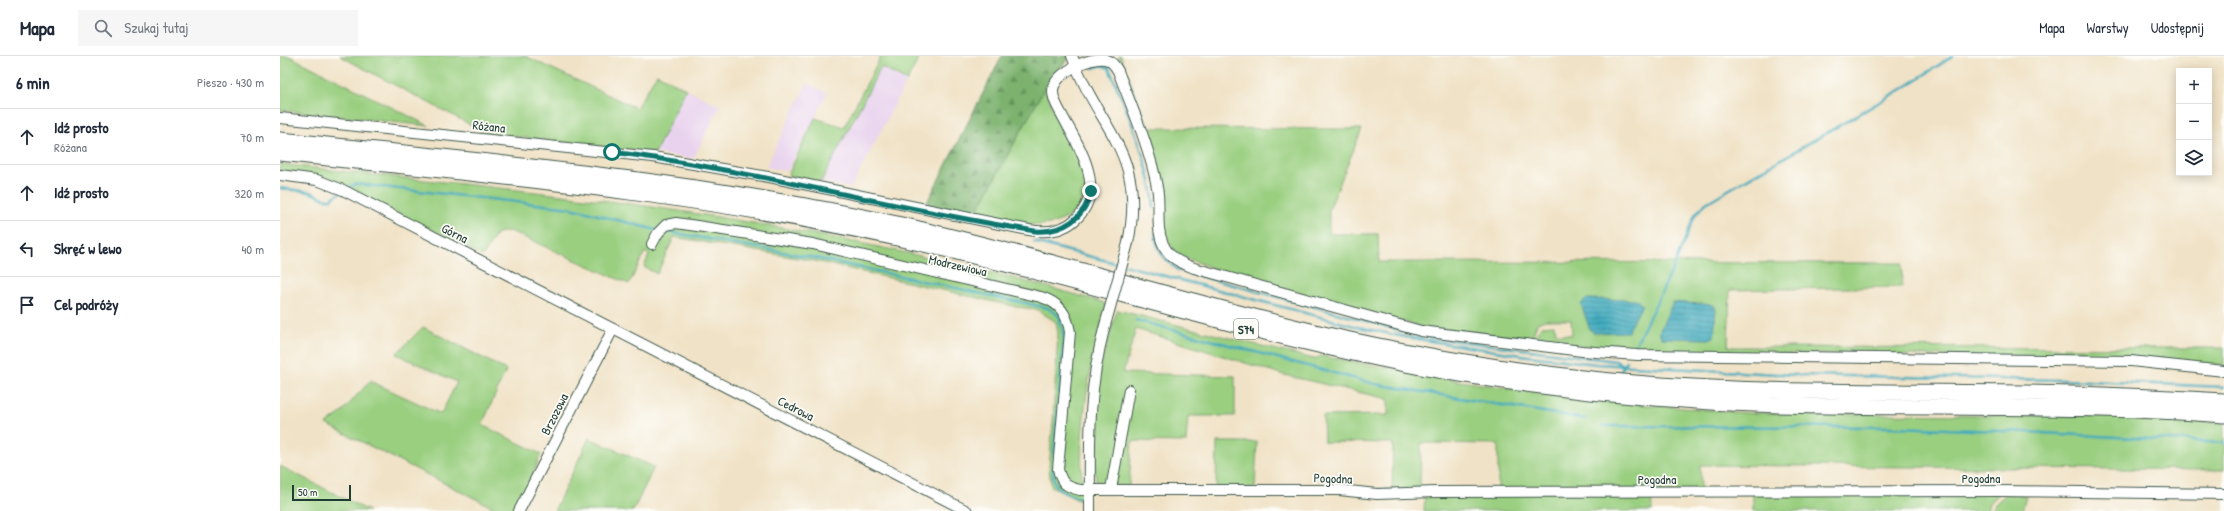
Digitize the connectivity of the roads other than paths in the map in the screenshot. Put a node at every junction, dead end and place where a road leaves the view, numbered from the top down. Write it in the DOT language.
graph roads {
  1 [pos="1072,56"];
  2 [pos="1077,67"];
  3 [pos="280,118"];
  4 [pos="280,140"];
  5 [pos="280,153"];
  6 [pos="280,175"];
  7 [pos="652,244"];
  8 [pos="612,329"];
  9 [pos="2224,371"];
  10 [pos="1129,390"];
  11 [pos="2224,401"];
  12 [pos="2224,414"];
  13 [pos="1090,489"];
  14 [pos="1111,489"];
  15 [pos="2224,494"];
  16 [pos="519,511"];
  17 [pos="967,511"];
  18 [pos="1090,511"];
  1 -- 2 [label="street"];
  2 -- 3 [label="street, Różana"];
  2 -- 9 [label="street, Różana"];
  2 -- 13 [label="street, bridge"];
  4 -- 11 [label="highway, S74"];
  5 -- 12 [label="highway, S74"];
  6 -- 8 [label="street, Górna"];
  7 -- 13 [label="street, Modrzewiowa"];
  8 -- 16 [label="street, Brzozowa"];
  8 -- 17 [label="street, Cedrowa"];
  10 -- 14 [label="street"];
  13 -- 14 [label="street, Pogodna"];
  13 -- 18 [label="street"];
  14 -- 15 [label="street, Pogodna"];
}
